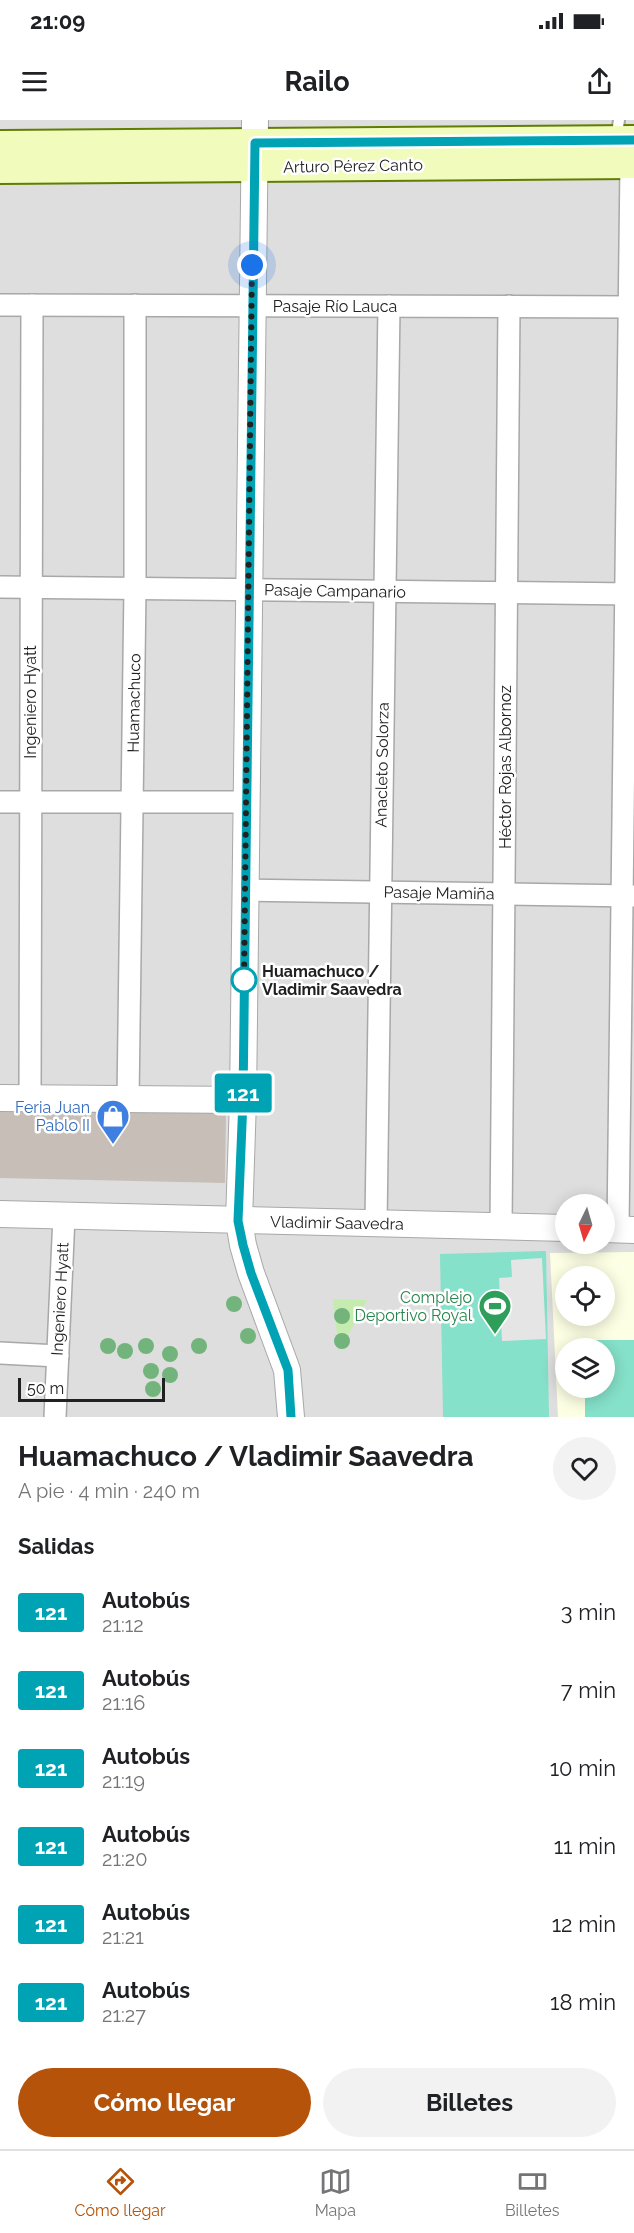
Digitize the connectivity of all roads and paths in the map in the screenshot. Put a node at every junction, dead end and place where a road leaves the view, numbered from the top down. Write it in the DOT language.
graph roads {
  1 [pos="254,143"];
  2 [pos="0,145"];
  3 [pos="627,146"];
  4 [pos="0,169"];
  5 [pos="0,305"];
  6 [pos="32,305"];
  7 [pos="135,306"];
  8 [pos="252,306"];
  9 [pos="389,306"];
  10 [pos="509,306"];
  11 [pos="631,307"];
  12 [pos="0,586"];
  13 [pos="30,587"];
  14 [pos="135,588"];
  15 [pos="248,590"];
  16 [pos="385,591"];
  17 [pos="506,593"];
  18 [pos="629,594"];
  19 [pos="0,802"];
  20 [pos="30,802"];
  21 [pos="132,802"];
  22 [pos="246,802"];
  23 [pos="245,890"];
  24 [pos="380,892"];
  25 [pos="504,894"];
  26 [pos="628,895"];
  27 [pos="0,1098"];
  28 [pos="30,1098"];
  29 [pos="128,1100"];
  30 [pos="243,1100"];
  31 [pos="0,1214"];
  32 [pos="64,1216"];
  33 [pos="238,1221"];
  34 [pos="376,1224"];
  35 [pos="501,1227"];
  36 [pos="555,1228"];
  37 [pos="619,1229"];
  38 [pos="0,1353"];
  39 [pos="58,1356"];
  40 [pos="56,1417"];
  41 [pos="291,1417"];
  1 -- 2 [label="main road, Arturo Pérez Canto"];
  1 -- 3 [label="main road, Arturo Pérez Canto"];
  1 -- 4 [label="main road, Arturo Pérez Canto"];
  1 -- 8 [label="street"];
  3 -- 11 [label="street"];
  5 -- 6 [label="street, Pasaje Río Lauca"];
  6 -- 7 [label="street, Pasaje Río Lauca"];
  6 -- 13 [label="street, Ingeniero Hyatt"];
  7 -- 8 [label="street, Pasaje Río Lauca"];
  7 -- 14 [label="street, Huamachuco"];
  8 -- 9 [label="street, Pasaje Río Lauca"];
  8 -- 15 [label="street"];
  9 -- 10 [label="street, Pasaje Río Lauca"];
  9 -- 16 [label="street, Anacleto Solorza"];
  10 -- 11 [label="street, Pasaje Río Lauca"];
  10 -- 17 [label="street, Héctor Rojas Albornoz"];
  11 -- 18 [label="street"];
  12 -- 13 [label="street, Pasaje Campanario"];
  13 -- 14 [label="street, Pasaje Campanario"];
  13 -- 20 [label="street, Ingeniero Hyatt"];
  14 -- 15 [label="street, Pasaje Campanario"];
  14 -- 21 [label="street, Huamachuco"];
  15 -- 16 [label="street, Pasaje Campanario"];
  15 -- 22 [label="street"];
  16 -- 17 [label="street, Pasaje Campanario"];
  16 -- 24 [label="street, Anacleto Solorza"];
  17 -- 18 [label="street, Pasaje Campanario"];
  17 -- 25 [label="street, Héctor Rojas Albornoz"];
  18 -- 26 [label="street"];
  19 -- 20 [label="street"];
  20 -- 21 [label="street"];
  20 -- 28 [label="street, Ingeniero Hyatt"];
  21 -- 22 [label="street"];
  21 -- 29 [label="street, Huamachuco"];
  22 -- 23 [label="street"];
  23 -- 24 [label="street, Pasaje Mamiña"];
  23 -- 30 [label="street"];
  24 -- 25 [label="street, Pasaje Mamiña"];
  24 -- 34 [label="street, Anacleto Solorza"];
  25 -- 26 [label="street, Pasaje Mamiña"];
  25 -- 35 [label="street, Héctor Rojas Albornoz"];
  26 -- 37 [label="street"];
  27 -- 28 [label="street"];
  28 -- 29 [label="street"];
  29 -- 30 [label="street"];
  30 -- 33 [label="street"];
  31 -- 32 [label="street, Vladimir Saavedra"];
  32 -- 33 [label="street, Vladimir Saavedra"];
  32 -- 39 [label="street, Ingeniero Hyatt"];
  33 -- 34 [label="street, Vladimir Saavedra"];
  33 -- 41 [label="street"];
  34 -- 35 [label="street, Vladimir Saavedra"];
  35 -- 36 [label="street, Vladimir Saavedra"];
  38 -- 39 [label="street"];
  39 -- 40 [label="street, Ingeniero Hyatt"];
}
